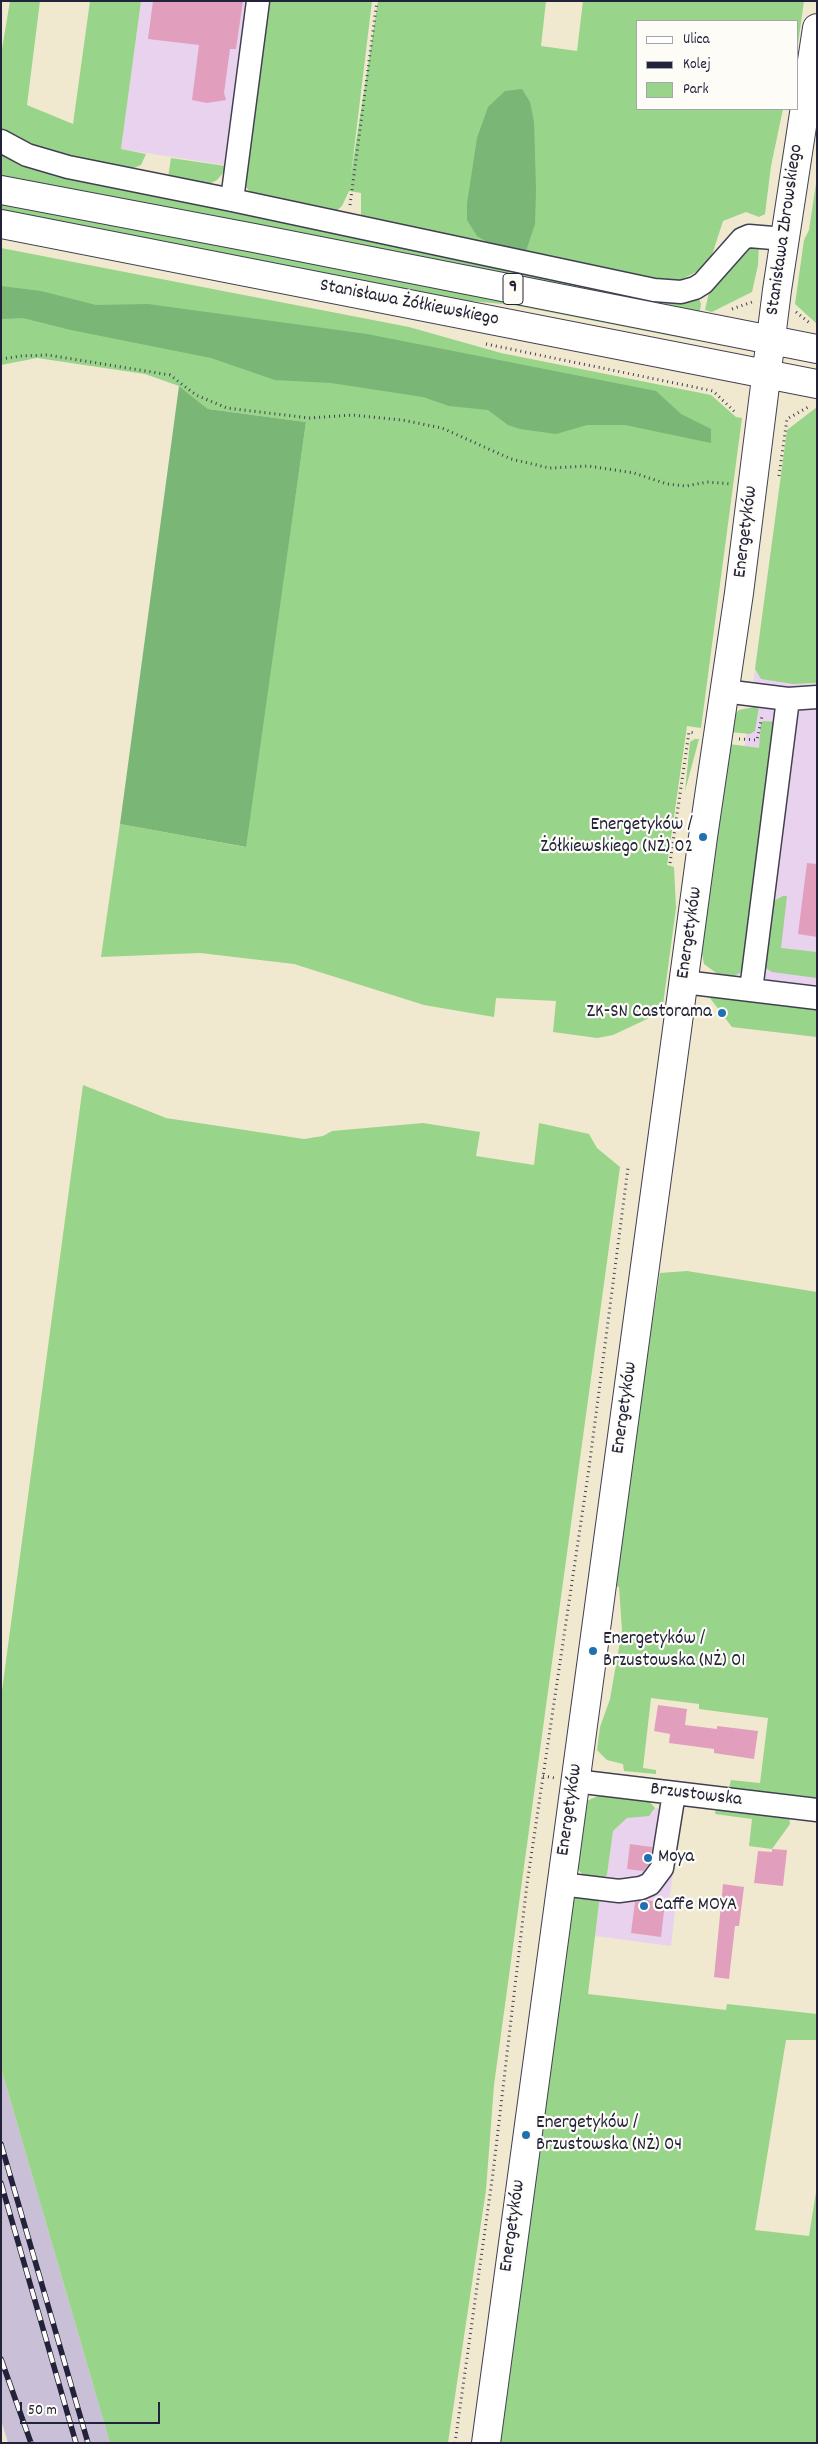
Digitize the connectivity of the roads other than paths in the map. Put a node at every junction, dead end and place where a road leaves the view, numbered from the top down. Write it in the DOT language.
graph roads {
  1 [pos="258,1"];
  2 [pos="817,28"];
  3 [pos="1,142"];
  4 [pos="1,190"];
  5 [pos="232,200"];
  6 [pos="1,224"];
  7 [pos="784,239"];
  8 [pos="771,340"];
  9 [pos="817,349"];
  10 [pos="766,374"];
  11 [pos="817,384"];
  12 [pos="724,691"];
  13 [pos="817,697"];
  14 [pos="788,699"];
  15 [pos="684,982"];
  16 [pos="752,990"];
  17 [pos="817,998"];
  18 [pos="575,1781"];
  19 [pos="674,1793"];
  20 [pos="817,1810"];
  21 [pos="561,1884"];
  22 [pos="486,2443"];
  1 -- 5 [label="street"];
  2 -- 7 [label="main road, Stanisława Zbrowskiego"];
  3 -- 5 [label="street"];
  4 -- 8 [label="main road, Stanisława Żółkiewskiego / 9"];
  5 -- 7 [label="street"];
  6 -- 10 [label="main road, Stanisława Żółkiewskiego / 9"];
  7 -- 8 [label="main road, Stanisława Zbrowskiego"];
  8 -- 9 [label="main road, Stanisława Żółkiewskiego / 9"];
  8 -- 10 [label="main road, Stanisława Zbrowskiego"];
  10 -- 11 [label="main road, Stanisława Żółkiewskiego / 9"];
  10 -- 12 [label="main road, Energetyków"];
  12 -- 14 [label="street"];
  12 -- 15 [label="main road, Energetyków"];
  13 -- 14 [label="street"];
  14 -- 16 [label="street"];
  15 -- 16 [label="street"];
  15 -- 18 [label="main road, Energetyków"];
  16 -- 17 [label="street"];
  18 -- 19 [label="street, Brzustowska"];
  18 -- 21 [label="main road, Energetyków"];
  19 -- 20 [label="street, Brzustowska"];
  19 -- 21 [label="street"];
  21 -- 22 [label="main road, Energetyków"];
}
